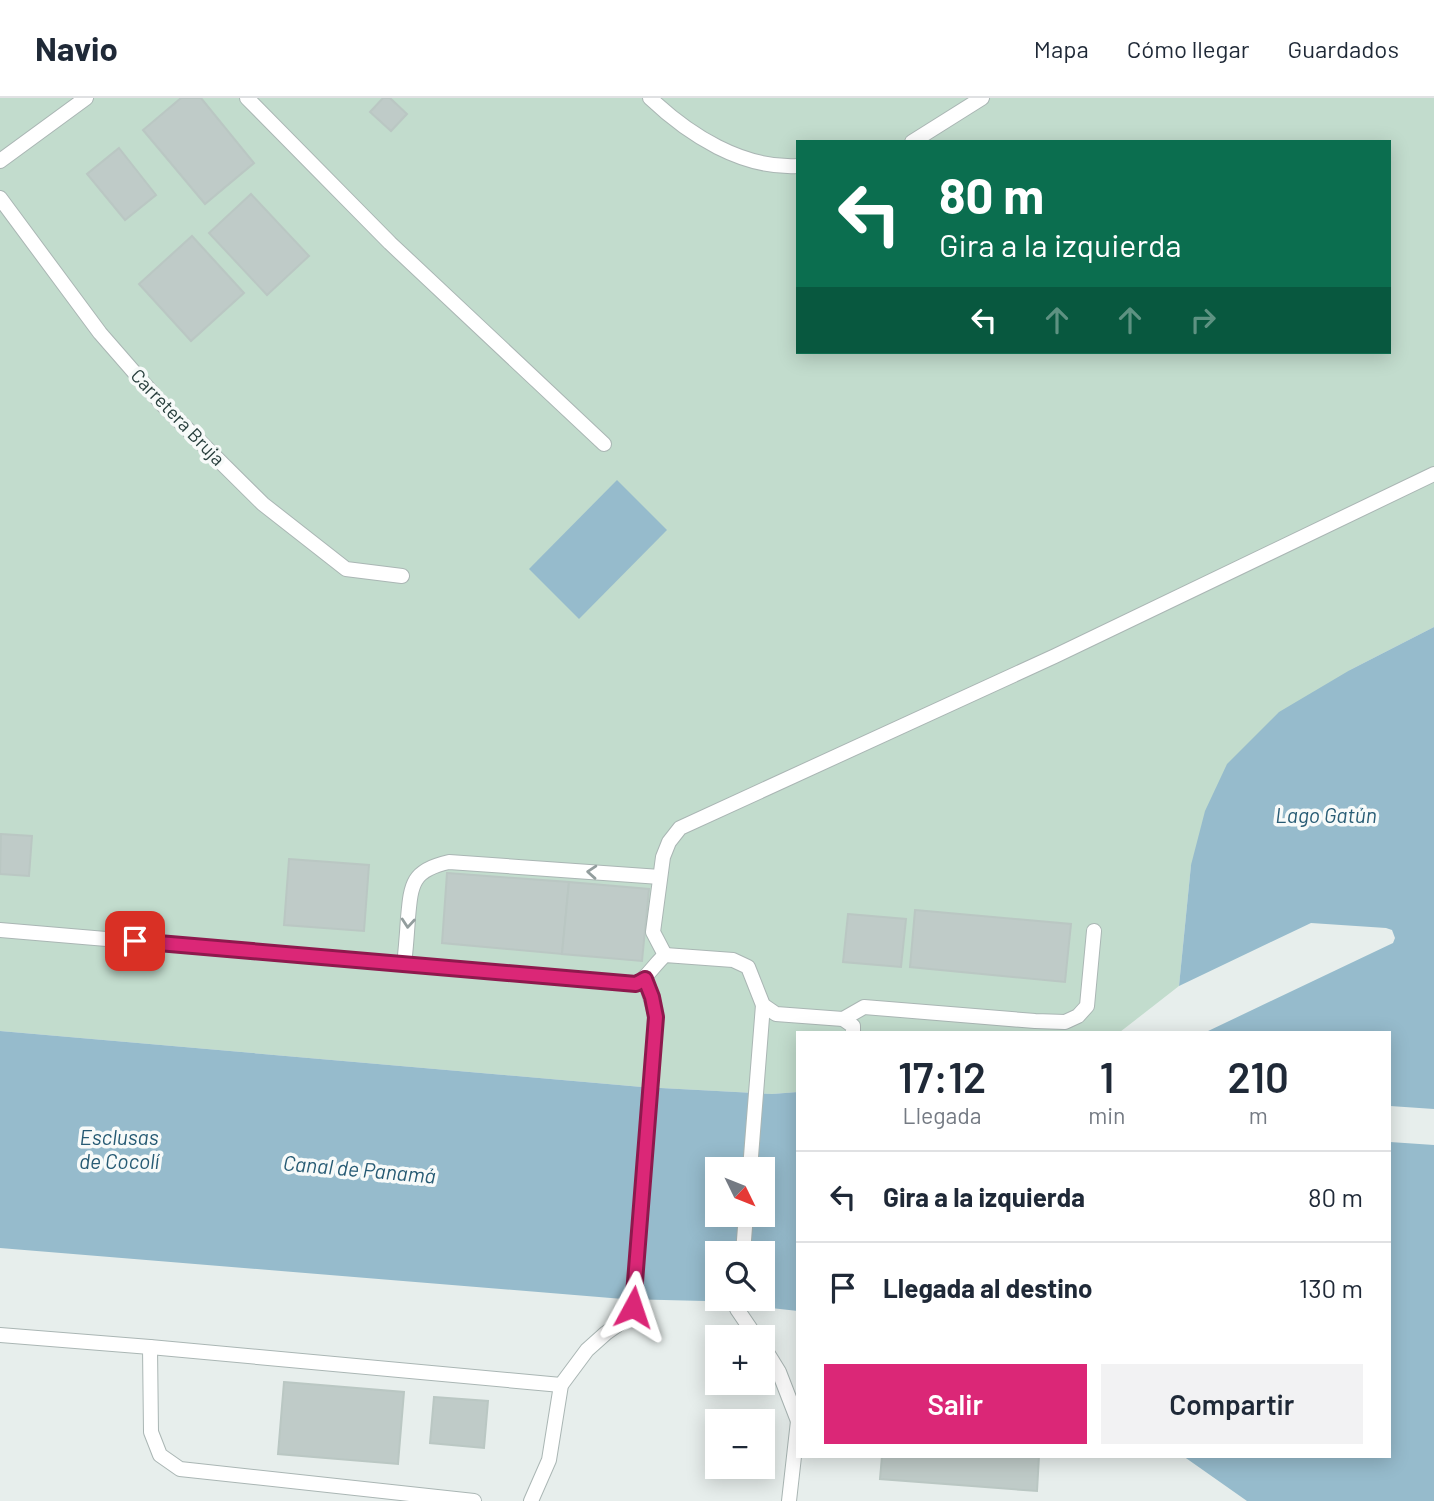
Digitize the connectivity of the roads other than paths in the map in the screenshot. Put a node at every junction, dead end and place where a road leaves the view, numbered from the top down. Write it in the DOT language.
graph roads {
  1 [pos="86,98"];
  2 [pos="247,98"];
  3 [pos="650,98"];
  4 [pos="982,98"];
  5 [pos="915,140"];
  6 [pos="0,161"];
  7 [pos="796,166"];
  8 [pos="0,198"];
  9 [pos="604,444"];
  10 [pos="1434,474"];
  11 [pos="402,576"];
  12 [pos="660,877"];
  13 [pos="0,930"];
  14 [pos="1094,931"];
  15 [pos="665,955"];
  16 [pos="404,964"];
  17 [pos="645,979"];
  18 [pos="762,1005"];
  19 [pos="843,1019"];
  20 [pos="1054,1027"];
  21 [pos="853,1031"];
  22 [pos="751,1157"];
  23 [pos="0,1335"];
  24 [pos="150,1347"];
  25 [pos="775,1366"];
  26 [pos="561,1385"];
  27 [pos="796,1416"];
  28 [pos="796,1439"];
  29 [pos="474,1501"];
  30 [pos="531,1501"];
  31 [pos="789,1501"];
  1 -- 6 [label="lane"];
  2 -- 9 [label="lane"];
  3 -- 7 [label="lane"];
  4 -- 5 [label="lane"];
  8 -- 11 [label="lane, Carretera Bruja"];
  10 -- 12 [label="lane"];
  12 -- 15 [label="lane"];
  12 -- 16 [label="lane, one-way"];
  13 -- 16 [label="lane"];
  14 -- 20 [label="lane"];
  15 -- 17 [label="lane"];
  15 -- 18 [label="lane"];
  16 -- 17 [label="lane"];
  17 -- 26 [label="lane"];
  18 -- 19 [label="lane"];
  18 -- 22 [label="lane"];
  19 -- 20 [label="lane"];
  19 -- 21 [label="lane"];
  23 -- 24 [label="lane"];
  24 -- 26 [label="lane"];
  24 -- 29 [label="lane"];
  25 -- 27 [label="lane"];
  26 -- 30 [label="lane"];
  28 -- 31 [label="lane"];
}
